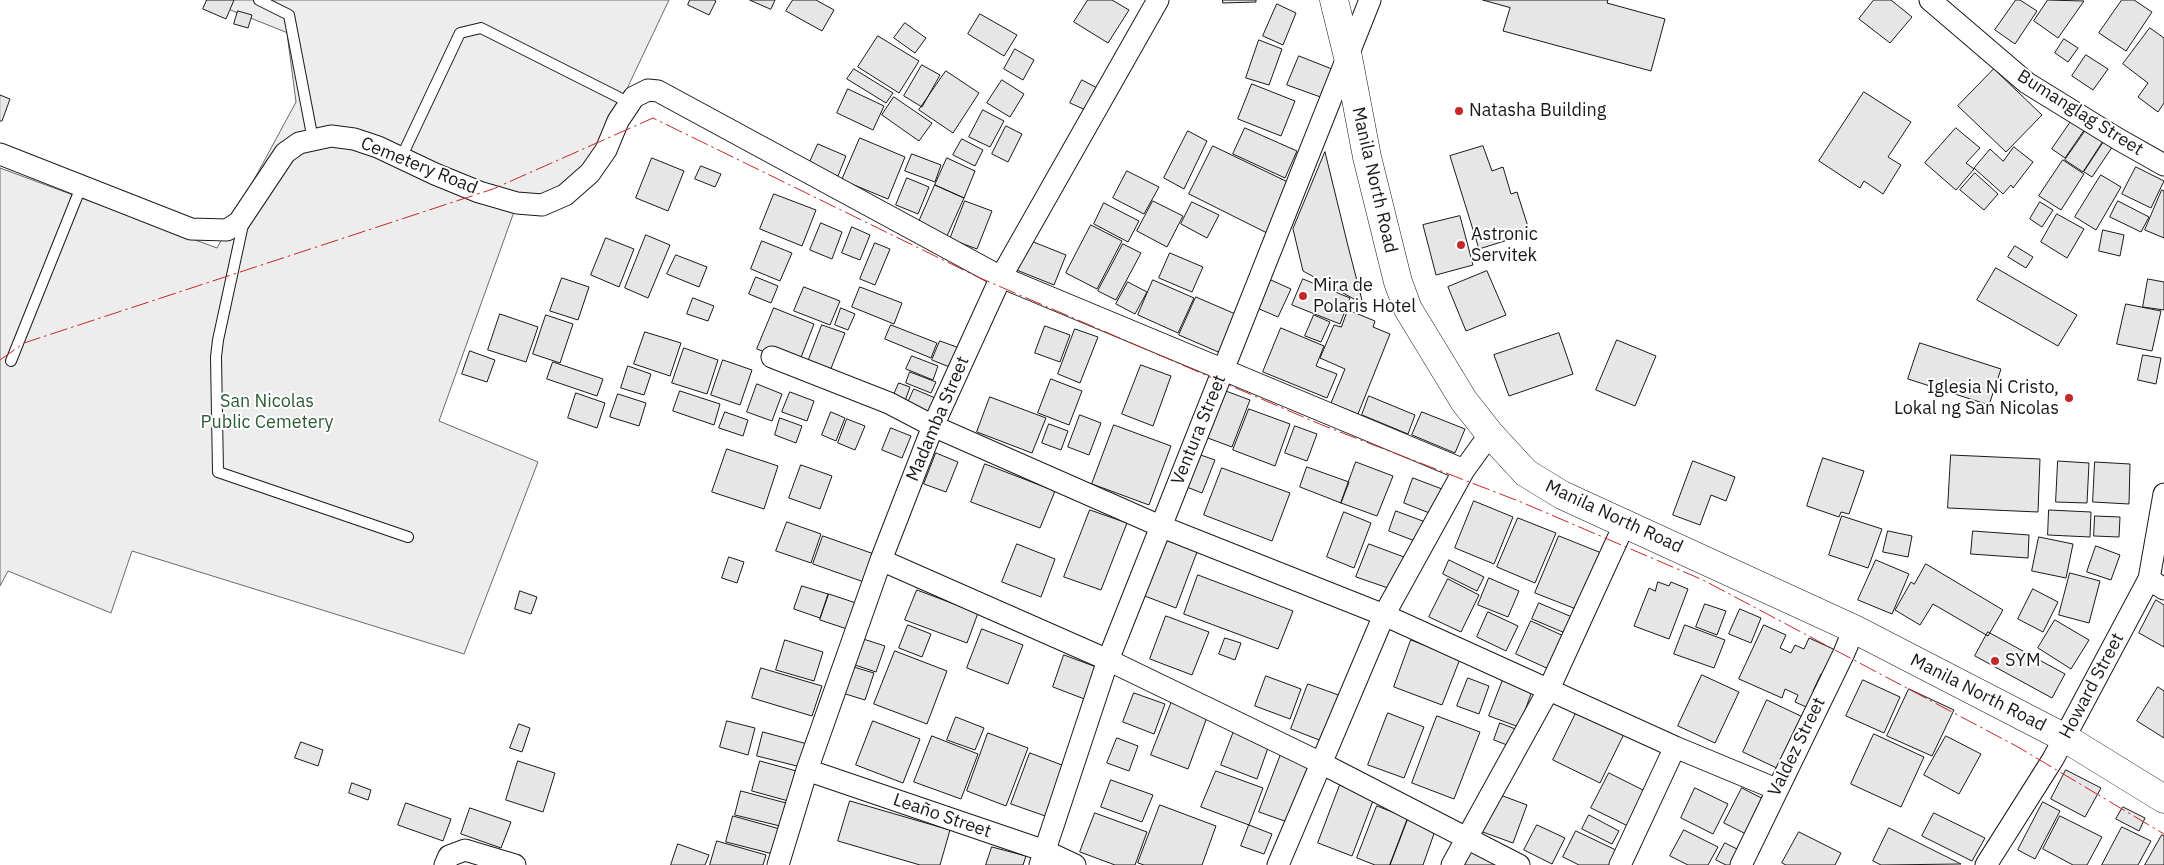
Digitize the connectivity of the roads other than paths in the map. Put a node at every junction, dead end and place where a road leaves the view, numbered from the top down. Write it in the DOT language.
graph roads {
  1 [pos="259,0"];
  2 [pos="1158,0"];
  3 [pos="1334,0"];
  4 [pos="1370,0"];
  5 [pos="1930,0"];
  6 [pos="1348,57"];
  7 [pos="630,103"];
  8 [pos="313,140"];
  9 [pos="0,154"];
  10 [pos="401,158"];
  11 [pos="2164,165"];
  12 [pos="81,186"];
  13 [pos="246,214"];
  14 [pos="1001,277"];
  15 [pos="772,356"];
  16 [pos="11,361"];
  17 [pos="1223,370"];
  18 [pos="933,426"];
  19 [pos="1490,434"];
  20 [pos="1464,470"];
  21 [pos="2164,494"];
  22 [pos="1625,523"];
  23 [pos="1160,526"];
  24 [pos="408,538"];
  25 [pos="881,560"];
  26 [pos="2157,584"];
  27 [pos="1384,615"];
  28 [pos="1854,628"];
  29 [pos="1108,660"];
  30 [pos="1549,689"];
  31 [pos="2065,738"];
  32 [pos="1675,747"];
  33 [pos="1321,763"];
  34 [pos="807,770"];
  35 [pos="1776,789"];
  36 [pos="2164,800"];
  37 [pos="1465,838"];
  38 [pos="1042,858"];
  39 [pos="445,865"];
  40 [pos="515,865"];
  41 [pos="778,865"];
  42 [pos="1075,865"];
  43 [pos="1278,865"];
  44 [pos="1452,865"];
  45 [pos="1519,865"];
  46 [pos="1620,865"];
  47 [pos="1741,865"];
  48 [pos="1986,865"];
  1 -- 8 [label="lane"];
  2 -- 14 [label="street, Madamba Street"];
  3 -- 6 [label="highway, Manila North Road"];
  4 -- 6 [label="street, Ventura Street"];
  5 -- 11 [label="street, Bumanglag Street"];
  6 -- 17 [label="street, Ventura Street"];
  6 -- 19 [label="highway, Manila North Road"];
  7 -- 10 [label="street, Cemetery Road"];
  7 -- 10 [label="lane"];
  7 -- 14 [label="street, Cemetery Road"];
  8 -- 10 [label="street, Cemetery Road"];
  8 -- 13 [label="street, Cemetery Road"];
  9 -- 12 [label="street, Cemetery Road"];
  12 -- 13 [label="street, Cemetery Road"];
  12 -- 16 [label="lane"];
  13 -- 24 [label="lane"];
  14 -- 17 [label="street"];
  14 -- 18 [label="street, Madamba Street"];
  15 -- 18 [label="street"];
  17 -- 20 [label="street"];
  17 -- 23 [label="street, Ventura Street"];
  18 -- 23 [label="street"];
  18 -- 25 [label="street, Madamba Street"];
  19 -- 20 [label="street"];
  19 -- 22 [label="highway, Manila North Road"];
  20 -- 27 [label="street"];
  21 -- 26 [label="street, Howard Street"];
  22 -- 28 [label="highway, Manila North Road"];
  22 -- 30 [label="street"];
  23 -- 27 [label="street"];
  23 -- 29 [label="street, Ventura Street"];
  25 -- 29 [label="street"];
  25 -- 34 [label="street, Madamba Street"];
  26 -- 31 [label="street, Howard Street"];
  27 -- 30 [label="street"];
  27 -- 33 [label="street"];
  28 -- 31 [label="highway, Manila North Road"];
  28 -- 35 [label="street, Valdez Street"];
  29 -- 33 [label="street"];
  29 -- 38 [label="street, Ventura Street"];
  30 -- 32 [label="street"];
  30 -- 37 [label="street"];
  31 -- 36 [label="highway, Manila North Road"];
  31 -- 48 [label="street, Howard Street"];
  32 -- 35 [label="street"];
  32 -- 46 [label="street"];
  33 -- 37 [label="street"];
  33 -- 43 [label="street"];
  34 -- 38 [label="street, Leaño Street"];
  34 -- 41 [label="street, Madamba Street"];
  35 -- 47 [label="street, Valdez Street"];
  37 -- 44 [label="street"];
  37 -- 45 [label="street"];
  38 -- 42 [label="street, Leaño Street"];
  39 -- 40 [label="street"];
}
